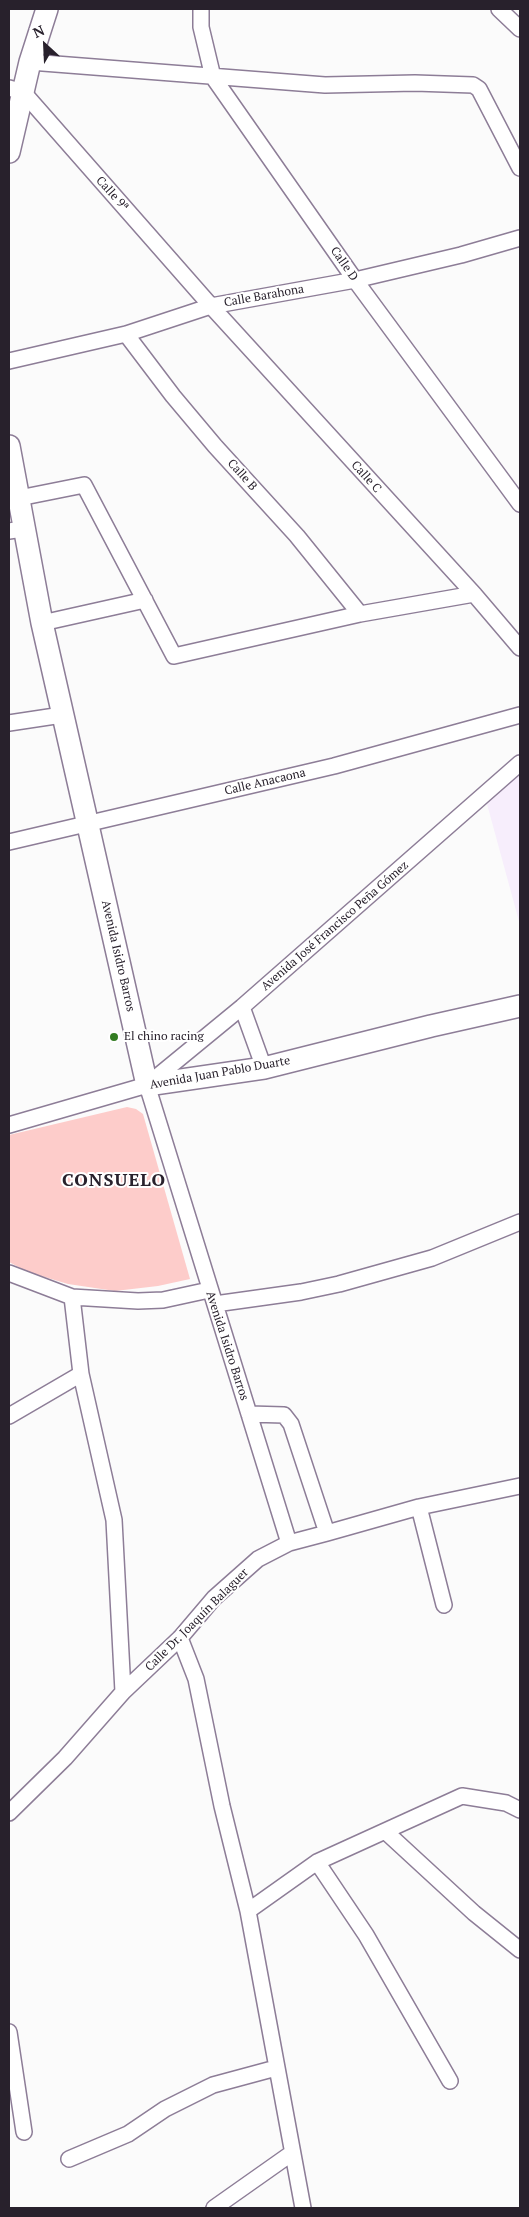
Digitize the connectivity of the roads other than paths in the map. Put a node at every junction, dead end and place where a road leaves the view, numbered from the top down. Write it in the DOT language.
graph roads {
  1 [pos="47,9"];
  2 [pos="200,9"];
  3 [pos="499,9"];
  4 [pos="520,30"];
  5 [pos="30,62"];
  6 [pos="213,76"];
  7 [pos="16,90"];
  8 [pos="9,152"];
  9 [pos="520,168"];
  10 [pos="520,238"];
  11 [pos="355,280"];
  12 [pos="211,306"];
  13 [pos="126,334"];
  14 [pos="9,361"];
  15 [pos="9,446"];
  16 [pos="18,498"];
  17 [pos="520,504"];
  18 [pos="16,530"];
  19 [pos="474,594"];
  20 [pos="144,600"];
  21 [pos="360,614"];
  22 [pos="42,623"];
  23 [pos="520,648"];
  24 [pos="62,715"];
  25 [pos="520,715"];
  26 [pos="9,723"];
  27 [pos="520,763"];
  28 [pos="87,823"];
  29 [pos="9,842"];
  30 [pos="520,1006"];
  31 [pos="242,1007"];
  32 [pos="264,1068"];
  33 [pos="147,1085"];
  34 [pos="9,1125"];
  35 [pos="520,1222"];
  36 [pos="9,1273"];
  37 [pos="72,1297"];
  38 [pos="212,1297"];
  39 [pos="81,1374"];
  40 [pos="249,1414"];
  41 [pos="9,1416"];
  42 [pos="520,1486"];
  43 [pos="419,1507"];
  44 [pos="327,1533"];
  45 [pos="289,1544"];
  46 [pos="444,1605"];
  47 [pos="180,1638"];
  48 [pos="123,1692"];
  49 [pos="520,1810"];
  50 [pos="9,1812"];
  51 [pos="386,1832"];
  52 [pos="317,1862"];
  53 [pos="248,1911"];
  54 [pos="520,1950"];
  55 [pos="9,2032"];
  56 [pos="276,2068"];
  57 [pos="450,2081"];
  58 [pos="24,2132"];
  59 [pos="292,2153"];
  60 [pos="69,2159"];
  61 [pos="214,2208"];
  62 [pos="303,2208"];
  1 -- 5 [label="street"];
  2 -- 6 [label="street, Calle D"];
  3 -- 4 [label="street"];
  5 -- 6 [label="street"];
  5 -- 7 [label="street"];
  6 -- 9 [label="street"];
  6 -- 11 [label="street, Calle D"];
  7 -- 8 [label="street"];
  7 -- 12 [label="street, Calle 9ª"];
  10 -- 11 [label="street, Calle Barahona"];
  11 -- 12 [label="street, Calle Barahona"];
  11 -- 17 [label="street, Calle D"];
  12 -- 13 [label="street, Calle Barahona"];
  12 -- 19 [label="street, Calle C"];
  13 -- 14 [label="street, Calle Barahona"];
  13 -- 21 [label="street, Calle B"];
  15 -- 16 [label="street, Avenida Isidro Barros"];
  16 -- 18 [label="street, Avenida Isidro Barros"];
  16 -- 20 [label="street"];
  18 -- 22 [label="street, Avenida Isidro Barros"];
  19 -- 21 [label="street"];
  19 -- 23 [label="street, Calle C"];
  20 -- 21 [label="street"];
  20 -- 22 [label="street"];
  22 -- 24 [label="street, Avenida Isidro Barros"];
  24 -- 26 [label="street"];
  24 -- 28 [label="street, Avenida Isidro Barros"];
  25 -- 28 [label="street, Calle Anacaona"];
  27 -- 31 [label="street, Avenida José Francisco Peña Gómez"];
  28 -- 29 [label="street, Calle Anacaona"];
  28 -- 33 [label="street, Avenida Isidro Barros"];
  30 -- 32 [label="street, Avenida Juan Pablo Duarte"];
  31 -- 32 [label="street"];
  31 -- 33 [label="street, Avenida José Francisco Peña Gómez"];
  32 -- 33 [label="street, Avenida Juan Pablo Duarte"];
  33 -- 34 [label="street, Avenida Juan Pablo Duarte"];
  33 -- 38 [label="street, Avenida Isidro Barros"];
  35 -- 38 [label="street"];
  36 -- 37 [label="street"];
  37 -- 38 [label="street"];
  37 -- 39 [label="street"];
  38 -- 40 [label="street, Avenida Isidro Barros"];
  39 -- 41 [label="street"];
  39 -- 48 [label="street"];
  40 -- 44 [label="street"];
  40 -- 45 [label="street, Avenida Isidro Barros"];
  42 -- 43 [label="street, Calle Dr. Joaquín Balaguer"];
  43 -- 44 [label="street, Calle Dr. Joaquín Balaguer"];
  43 -- 46 [label="street"];
  44 -- 45 [label="street, Calle Dr. Joaquín Balaguer"];
  45 -- 47 [label="street, Calle Dr. Joaquín Balaguer"];
  47 -- 48 [label="street, Calle Dr. Joaquín Balaguer"];
  47 -- 53 [label="street"];
  48 -- 50 [label="street, Calle Dr. Joaquín Balaguer"];
  49 -- 51 [label="street"];
  51 -- 52 [label="street"];
  51 -- 54 [label="street"];
  52 -- 53 [label="street"];
  52 -- 57 [label="street"];
  53 -- 56 [label="street"];
  55 -- 58 [label="street"];
  56 -- 59 [label="street"];
  56 -- 60 [label="street"];
  59 -- 61 [label="street"];
  59 -- 62 [label="street"];
}
